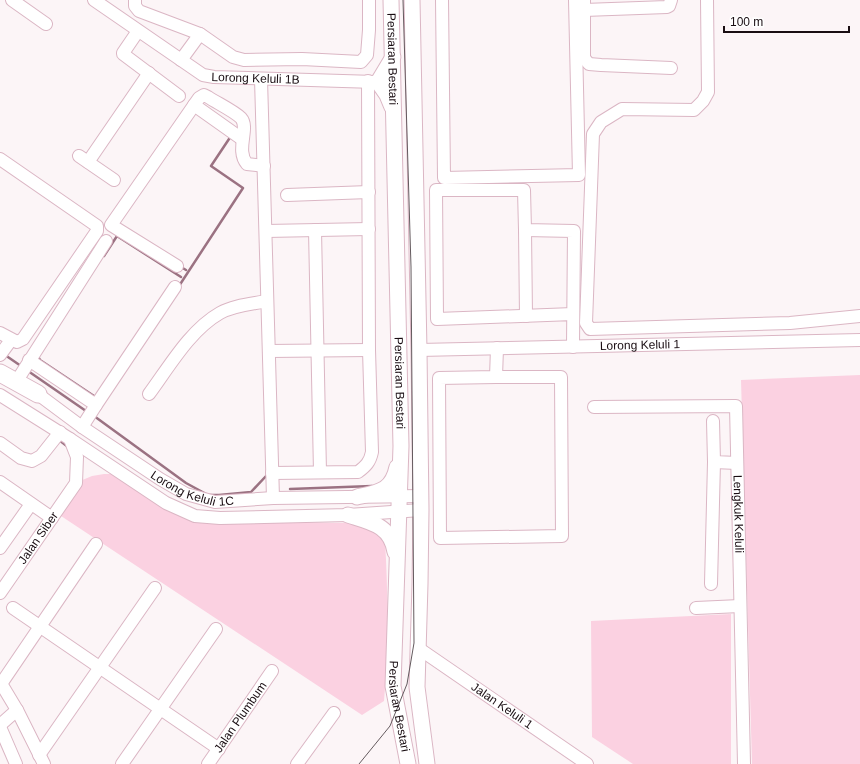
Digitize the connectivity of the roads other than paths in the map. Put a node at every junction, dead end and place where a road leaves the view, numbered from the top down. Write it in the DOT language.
graph roads {
  1 [pos="12,0"];
  2 [pos="94,0"];
  3 [pos="135,0"];
  4 [pos="369,0"];
  5 [pos="391,0"];
  6 [pos="412,0"];
  7 [pos="442,0"];
  8 [pos="575,0"];
  9 [pos="671,0"];
  10 [pos="708,0"];
  11 [pos="584,5"];
  12 [pos="46,24"];
  13 [pos="138,31"];
  14 [pos="200,34"];
  15 [pos="393,57"];
  16 [pos="181,60"];
  17 [pos="671,68"];
  18 [pos="149,73"];
  19 [pos="261,79"];
  20 [pos="373,81"];
  21 [pos="393,82"];
  22 [pos="179,96"];
  23 [pos="394,112"];
  24 [pos="0,159"];
  25 [pos="264,166"];
  26 [pos="114,180"];
  27 [pos="369,192"];
  28 [pos="287,195"];
  29 [pos="369,229"];
  30 [pos="315,230"];
  31 [pos="525,230"];
  32 [pos="266,231"];
  33 [pos="106,241"];
  34 [pos="177,266"];
  35 [pos="175,288"];
  36 [pos="267,301"];
  37 [pos="573,314"];
  38 [pos="526,316"];
  39 [pos="860,316"];
  40 [pos="707,326"];
  41 [pos="0,333"];
  42 [pos="10,340"];
  43 [pos="860,340"];
  44 [pos="706,344"];
  45 [pos="573,347"];
  46 [pos="497,348"];
  47 [pos="318,350"];
  48 [pos="369,350"];
  49 [pos="419,350"];
  50 [pos="269,351"];
  51 [pos="0,355"];
  52 [pos="29,360"];
  53 [pos="0,364"];
  54 [pos="0,373"];
  55 [pos="496,377"];
  56 [pos="18,379"];
  57 [pos="38,394"];
  58 [pos="149,394"];
  59 [pos="0,395"];
  60 [pos="96,405"];
  61 [pos="594,407"];
  62 [pos="713,421"];
  63 [pos="82,427"];
  64 [pos="65,436"];
  65 [pos="0,443"];
  66 [pos="401,446"];
  67 [pos="714,462"];
  68 [pos="737,463"];
  69 [pos="320,472"];
  70 [pos="272,473"];
  71 [pos="4,487"];
  72 [pos="357,497"];
  73 [pos="273,498"];
  74 [pos="421,503"];
  75 [pos="31,504"];
  76 [pos="400,504"];
  77 [pos="348,515"];
  78 [pos="52,518"];
  79 [pos="96,544"];
  80 [pos="0,548"];
  81 [pos="397,573"];
  82 [pos="711,584"];
  83 [pos="155,588"];
  84 [pos="0,593"];
  85 [pos="740,606"];
  86 [pos="12,608"];
  87 [pos="696,608"];
  88 [pos="40,626"];
  89 [pos="216,629"];
  90 [pos="418,648"];
  91 [pos="100,667"];
  92 [pos="272,671"];
  93 [pos="160,709"];
  94 [pos="334,713"];
  95 [pos="19,714"];
  96 [pos="1,728"];
  97 [pos="424,742"];
  98 [pos="219,748"];
  99 [pos="42,760"];
  100 [pos="16,764"];
  101 [pos="122,764"];
  102 [pos="208,764"];
  103 [pos="297,764"];
  104 [pos="408,764"];
  105 [pos="421,764"];
  106 [pos="427,764"];
  107 [pos="587,764"];
  108 [pos="744,764"];
  1 -- 12 [label="street"];
  2 -- 13 [label="street, Lorong Keluli 1B"];
  3 -- 14 [label="street"];
  4 -- 14 [label="street"];
  5 -- 15 [label="main road, Persiaran Bestari"];
  6 -- 49 [label="main road, Persiaran Bestari"];
  7 -- 8 [label="street"];
  9 -- 11 [label="street"];
  10 -- 40 [label="street"];
  11 -- 17 [label="street"];
  13 -- 16 [label="street, Lorong Keluli 1B"];
  13 -- 18 [label="street"];
  14 -- 16 [label="street"];
  15 -- 20 [label="main road"];
  15 -- 21 [label="main road, Persiaran Bestari"];
  16 -- 19 [label="street, Lorong Keluli 1B"];
  18 -- 22 [label="street"];
  18 -- 26 [label="street"];
  19 -- 20 [label="street, Lorong Keluli 1B"];
  19 -- 25 [label="street"];
  20 -- 21 [label="street, Lorong Keluli 1B"];
  20 -- 23 [label="main road"];
  20 -- 27 [label="street"];
  21 -- 23 [label="main road, Persiaran Bestari"];
  23 -- 66 [label="main road, Persiaran Bestari"];
  24 -- 42 [label="street"];
  25 -- 32 [label="street"];
  25 -- 34 [label="street"];
  27 -- 28 [label="street"];
  27 -- 29 [label="street"];
  29 -- 30 [label="street"];
  29 -- 48 [label="street"];
  30 -- 32 [label="street"];
  30 -- 47 [label="street"];
  31 -- 37 [label="street"];
  31 -- 38 [label="street"];
  31 -- 38 [label="street"];
  32 -- 36 [label="street"];
  33 -- 52 [label="street"];
  35 -- 60 [label="street"];
  36 -- 50 [label="street"];
  36 -- 58 [label="street"];
  37 -- 38 [label="street"];
  37 -- 45 [label="street"];
  39 -- 40 [label="street"];
  40 -- 44 [label="street"];
  41 -- 42 [label="street"];
  42 -- 51 [label="street"];
  43 -- 44 [label="street, Lorong Keluli 1"];
  44 -- 45 [label="street, Lorong Keluli 1"];
  45 -- 46 [label="street, Lorong Keluli 1"];
  46 -- 49 [label="street, Lorong Keluli 1"];
  46 -- 55 [label="street"];
  47 -- 48 [label="street"];
  47 -- 50 [label="street"];
  47 -- 69 [label="street"];
  48 -- 69 [label="street"];
  49 -- 74 [label="main road, Persiaran Bestari"];
  50 -- 70 [label="street"];
  52 -- 56 [label="street"];
  52 -- 60 [label="street"];
  53 -- 56 [label="street, Lorong Keluli 1C"];
  54 -- 57 [label="highway"];
  55 -- 55 [label="street"];
  56 -- 57 [label="street, Lorong Keluli 1C"];
  57 -- 63 [label="street, Lorong Keluli 1C"];
  59 -- 64 [label="street, Lorong Keluli 1C"];
  60 -- 63 [label="street"];
  61 -- 68 [label="street, Lengkuk Keluli"];
  62 -- 67 [label="street"];
  63 -- 73 [label="street, Lorong Keluli 1C"];
  64 -- 65 [label="street"];
  64 -- 77 [label="street, Lorong Keluli 1C"];
  64 -- 78 [label="street, Jalan Siber"];
  66 -- 72 [label="main road"];
  66 -- 76 [label="main road, Persiaran Bestari"];
  67 -- 68 [label="street"];
  67 -- 82 [label="street"];
  68 -- 85 [label="street, Lengkuk Keluli"];
  69 -- 70 [label="street"];
  70 -- 73 [label="street"];
  71 -- 75 [label="street"];
  72 -- 73 [label="street, Lorong Keluli 1C"];
  72 -- 76 [label="street, Lorong Keluli 1C"];
  74 -- 76 [label="street, Lorong Keluli 1C"];
  74 -- 90 [label="main road, Persiaran Bestari"];
  75 -- 78 [label="street"];
  75 -- 80 [label="street"];
  76 -- 77 [label="street, Lorong Keluli 1C"];
  76 -- 81 [label="main road, Persiaran Bestari"];
  77 -- 81 [label="main road"];
  78 -- 84 [label="street, Jalan Siber"];
  79 -- 88 [label="street"];
  81 -- 104 [label="main road, Persiaran Bestari"];
  83 -- 91 [label="street"];
  85 -- 87 [label="street"];
  85 -- 108 [label="street, Lengkuk Keluli"];
  86 -- 88 [label="street"];
  88 -- 91 [label="street"];
  88 -- 95 [label="street"];
  89 -- 93 [label="street"];
  90 -- 97 [label="main road, Persiaran Bestari"];
  90 -- 107 [label="street, Jalan Keluli 1"];
  91 -- 93 [label="street"];
  91 -- 99 [label="street"];
  92 -- 98 [label="street, Jalan Plumbum"];
  93 -- 98 [label="street"];
  93 -- 101 [label="street"];
  94 -- 103 [label="street"];
  95 -- 96 [label="street"];
  95 -- 99 [label="street"];
  96 -- 100 [label="street"];
  97 -- 105 [label="main road"];
  97 -- 106 [label="main road, Persiaran Bestari"];
  98 -- 102 [label="street, Jalan Plumbum"];
}
